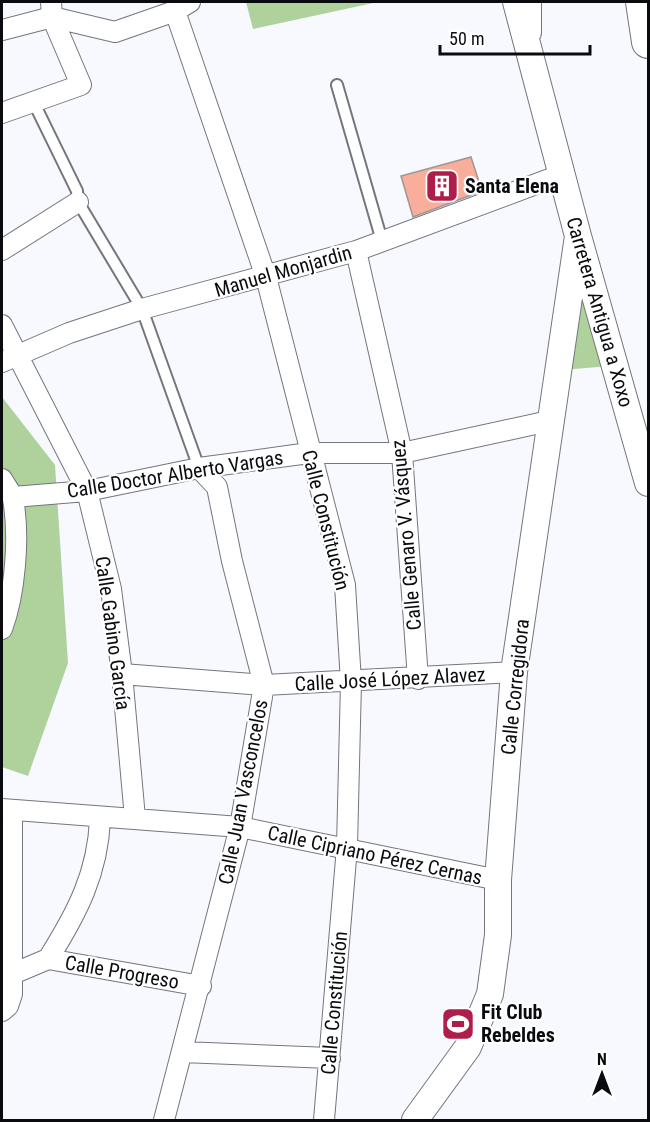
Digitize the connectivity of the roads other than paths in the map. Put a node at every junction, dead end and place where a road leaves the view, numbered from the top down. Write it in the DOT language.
graph roads {
  1 [pos="516,2"];
  2 [pos="531,2"];
  3 [pos="642,2"];
  4 [pos="182,6"];
  5 [pos="52,9"];
  6 [pos="2,30"];
  7 [pos="648,42"];
  8 [pos="531,57"];
  9 [pos="337,85"];
  10 [pos="33,101"];
  11 [pos="2,113"];
  12 [pos="563,174"];
  13 [pos="78,202"];
  14 [pos="578,236"];
  15 [pos="381,241"];
  16 [pos="2,250"];
  17 [pos="356,251"];
  18 [pos="266,277"];
  19 [pos="142,309"];
  20 [pos="2,326"];
  21 [pos="9,358"];
  22 [pos="549,421"];
  23 [pos="309,453"];
  24 [pos="402,453"];
  25 [pos="199,468"];
  26 [pos="2,479"];
  27 [pos="648,483"];
  28 [pos="87,491"];
  29 [pos="13,497"];
  30 [pos="2,629"];
  31 [pos="514,672"];
  32 [pos="122,674"];
  33 [pos="418,679"];
  34 [pos="351,682"];
  35 [pos="264,685"];
  36 [pos="7,810"];
  37 [pos="135,818"];
  38 [pos="100,819"];
  39 [pos="240,827"];
  40 [pos="347,847"];
  41 [pos="498,880"];
  42 [pos="48,958"];
  43 [pos="10,975"];
  44 [pos="201,986"];
  45 [pos="2,1011"];
  46 [pos="183,1052"];
  47 [pos="330,1058"];
  48 [pos="164,1120"];
  49 [pos="324,1120"];
  50 [pos="416,1120"];
  1 -- 8 [label="street, Carretera Antigua a Xoxo"];
  2 -- 8 [label="street"];
  3 -- 7 [label="main road"];
  4 -- 5 [label="street"];
  4 -- 18 [label="street, Calle Constitución"];
  5 -- 6 [label="street"];
  5 -- 10 [label="street"];
  8 -- 12 [label="street, Carretera Antigua a Xoxo"];
  9 -- 15 [label="lane"];
  10 -- 11 [label="street"];
  10 -- 13 [label="lane"];
  12 -- 14 [label="street, Carretera Antigua a Xoxo"];
  12 -- 15 [label="street, Manuel Monjardin"];
  13 -- 16 [label="street"];
  13 -- 19 [label="lane"];
  14 -- 22 [label="street, Calle Corregidora"];
  14 -- 27 [label="street, Carretera Antigua a Xoxo"];
  15 -- 17 [label="street, Manuel Monjardin"];
  17 -- 18 [label="street, Manuel Monjardin"];
  17 -- 24 [label="street, Calle Genaro V. Vásquez"];
  18 -- 19 [label="street, Manuel Monjardin"];
  18 -- 23 [label="street, Calle Constitución"];
  19 -- 21 [label="street, Manuel Monjardin"];
  19 -- 25 [label="lane"];
  20 -- 21 [label="street, Calle Gabino García"];
  21 -- 28 [label="street, Calle Gabino García"];
  22 -- 24 [label="street, Calle Doctor Alberto Vargas"];
  22 -- 31 [label="street, Calle Corregidora"];
  23 -- 24 [label="street, Calle Doctor Alberto Vargas"];
  23 -- 25 [label="street, Calle Doctor Alberto Vargas"];
  23 -- 34 [label="street, Calle Constitución"];
  24 -- 33 [label="street, Calle Genaro V. Vásquez"];
  25 -- 28 [label="street, Calle Doctor Alberto Vargas"];
  25 -- 35 [label="street, Calle Juan Vasconcelos"];
  26 -- 29 [label="street"];
  28 -- 29 [label="street, Calle Doctor Alberto Vargas"];
  28 -- 32 [label="street, Calle Gabino García"];
  29 -- 30 [label="street"];
  31 -- 33 [label="street, Calle José López Alavez"];
  31 -- 41 [label="street, Calle Corregidora"];
  32 -- 35 [label="street, Calle José López Alavez"];
  32 -- 37 [label="street, Calle Gabino García"];
  33 -- 34 [label="street, Calle José López Alavez"];
  34 -- 35 [label="street, Calle José López Alavez"];
  34 -- 40 [label="street, Calle Constitución"];
  35 -- 39 [label="street, Calle Juan Vasconcelos"];
  36 -- 38 [label="street, Calle Cipriano Pérez Cernas"];
  36 -- 43 [label="street"];
  37 -- 38 [label="street, Calle Cipriano Pérez Cernas"];
  37 -- 39 [label="street, Calle Cipriano Pérez Cernas"];
  38 -- 42 [label="street"];
  39 -- 40 [label="street, Calle Cipriano Pérez Cernas"];
  39 -- 44 [label="street, Calle Juan Vasconcelos"];
  40 -- 41 [label="street, Calle Cipriano Pérez Cernas"];
  40 -- 47 [label="street, Calle Constitución"];
  41 -- 50 [label="street, Calle Corregidora"];
  42 -- 43 [label="street, Calle Progreso"];
  42 -- 44 [label="street, Calle Progreso"];
  43 -- 45 [label="street"];
  44 -- 46 [label="street, Calle Juan Vasconcelos"];
  46 -- 47 [label="street"];
  46 -- 48 [label="street, Calle Juan Vasconcelos"];
  47 -- 49 [label="street, Calle Constitución"];
}
